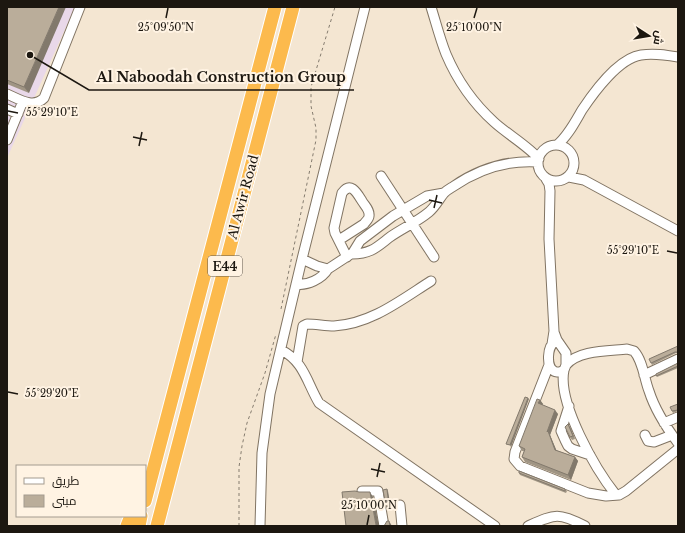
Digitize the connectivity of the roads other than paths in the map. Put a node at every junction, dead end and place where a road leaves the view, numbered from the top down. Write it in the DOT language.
graph roads {
  1 [pos="80,7"];
  2 [pos="275,7"];
  3 [pos="365,7"];
  4 [pos="431,7"];
  5 [pos="293,9"];
  6 [pos="678,57"];
  7 [pos="7,94"];
  8 [pos="23,101"];
  9 [pos="7,108"];
  10 [pos="18,114"];
  11 [pos="575,122"];
  12 [pos="7,140"];
  13 [pos="521,144"];
  14 [pos="557,145"];
  15 [pos="545,149"];
  16 [pos="569,150"];
  17 [pos="538,161"];
  18 [pos="575,167"];
  19 [pos="382,176"];
  20 [pos="569,177"];
  21 [pos="546,179"];
  22 [pos="584,180"];
  23 [pos="558,182"];
  24 [pos="444,193"];
  25 [pos="403,210"];
  26 [pos="550,212"];
  27 [pos="412,223"];
  28 [pos="678,231"];
  29 [pos="339,240"];
  30 [pos="350,255"];
  31 [pos="434,257"];
  32 [pos="302,259"];
  33 [pos="328,269"];
  34 [pos="431,281"];
  35 [pos="296,284"];
  36 [pos="558,346"];
  37 [pos="281,350"];
  38 [pos="581,354"];
  39 [pos="678,359"];
  40 [pos="297,362"];
  41 [pos="551,368"];
  42 [pos="565,368"];
  43 [pos="644,375"];
  44 [pos="562,383"];
  45 [pos="569,406"];
  46 [pos="678,416"];
  47 [pos="664,423"];
  48 [pos="645,435"];
  49 [pos="672,435"];
  50 [pos="678,443"];
  51 [pos="678,449"];
  52 [pos="590,455"];
  53 [pos="156,458"];
  54 [pos="172,468"];
  55 [pos="146,481"];
  56 [pos="362,491"];
  57 [pos="616,495"];
  58 [pos="146,497"];
  59 [pos="400,505"];
  60 [pos="402,521"];
  61 [pos="384,522"];
  62 [pos="157,526"];
  63 [pos="164,526"];
  64 [pos="260,526"];
  65 [pos="495,526"];
  66 [pos="528,526"];
  67 [pos="585,526"];
  1 -- 8 [label="street"];
  2 -- 53 [label="highway, Al Awir Road / E44"];
  3 -- 32 [label="street"];
  4 -- 13 [label="street"];
  5 -- 54 [label="highway, Al Awir Road / E44"];
  6 -- 11 [label="street"];
  7 -- 8 [label="street"];
  8 -- 10 [label="street"];
  9 -- 10 [label="street"];
  10 -- 12 [label="street"];
  11 -- 14 [label="street"];
  11 -- 16 [label="street"];
  13 -- 15 [label="street"];
  13 -- 17 [label="street"];
  14 -- 15 [label="street"];
  14 -- 16 [label="street"];
  15 -- 17 [label="street"];
  16 -- 18 [label="street"];
  17 -- 21 [label="street"];
  17 -- 24 [label="street"];
  18 -- 20 [label="street"];
  18 -- 22 [label="street"];
  19 -- 25 [label="street"];
  20 -- 22 [label="street"];
  20 -- 23 [label="street"];
  21 -- 23 [label="street"];
  21 -- 26 [label="street"];
  22 -- 28 [label="street"];
  23 -- 26 [label="street"];
  24 -- 25 [label="street"];
  24 -- 27 [label="street"];
  25 -- 27 [label="street"];
  25 -- 30 [label="street"];
  26 -- 36 [label="street"];
  27 -- 30 [label="street"];
  27 -- 31 [label="street"];
  29 -- 29 [label="street"];
  29 -- 30 [label="street"];
  30 -- 33 [label="street"];
  32 -- 33 [label="street"];
  32 -- 35 [label="street"];
  33 -- 35 [label="street"];
  34 -- 40 [label="street"];
  35 -- 37 [label="street"];
  36 -- 38 [label="street"];
  36 -- 41 [label="street"];
  36 -- 42 [label="street"];
  37 -- 40 [label="street"];
  37 -- 64 [label="street"];
  38 -- 42 [label="street"];
  38 -- 43 [label="street"];
  39 -- 43 [label="street"];
  40 -- 65 [label="street"];
  41 -- 42 [label="street"];
  41 -- 44 [label="street"];
  41 -- 57 [label="street"];
  42 -- 44 [label="street"];
  43 -- 47 [label="street"];
  44 -- 45 [label="street"];
  45 -- 52 [label="street"];
  45 -- 52 [label="street"];
  46 -- 47 [label="street"];
  47 -- 49 [label="street"];
  48 -- 49 [label="street"];
  49 -- 50 [label="street"];
  51 -- 57 [label="street"];
  52 -- 57 [label="street"];
  53 -- 55 [label="highway"];
  53 -- 58 [label="highway, Al Awir Road / E44"];
  54 -- 62 [label="highway, Al Awir Road / E44"];
  54 -- 63 [label="highway"];
  56 -- 61 [label="street"];
  59 -- 60 [label="street"];
  60 -- 61 [label="street"];
  66 -- 67 [label="street"];
}
